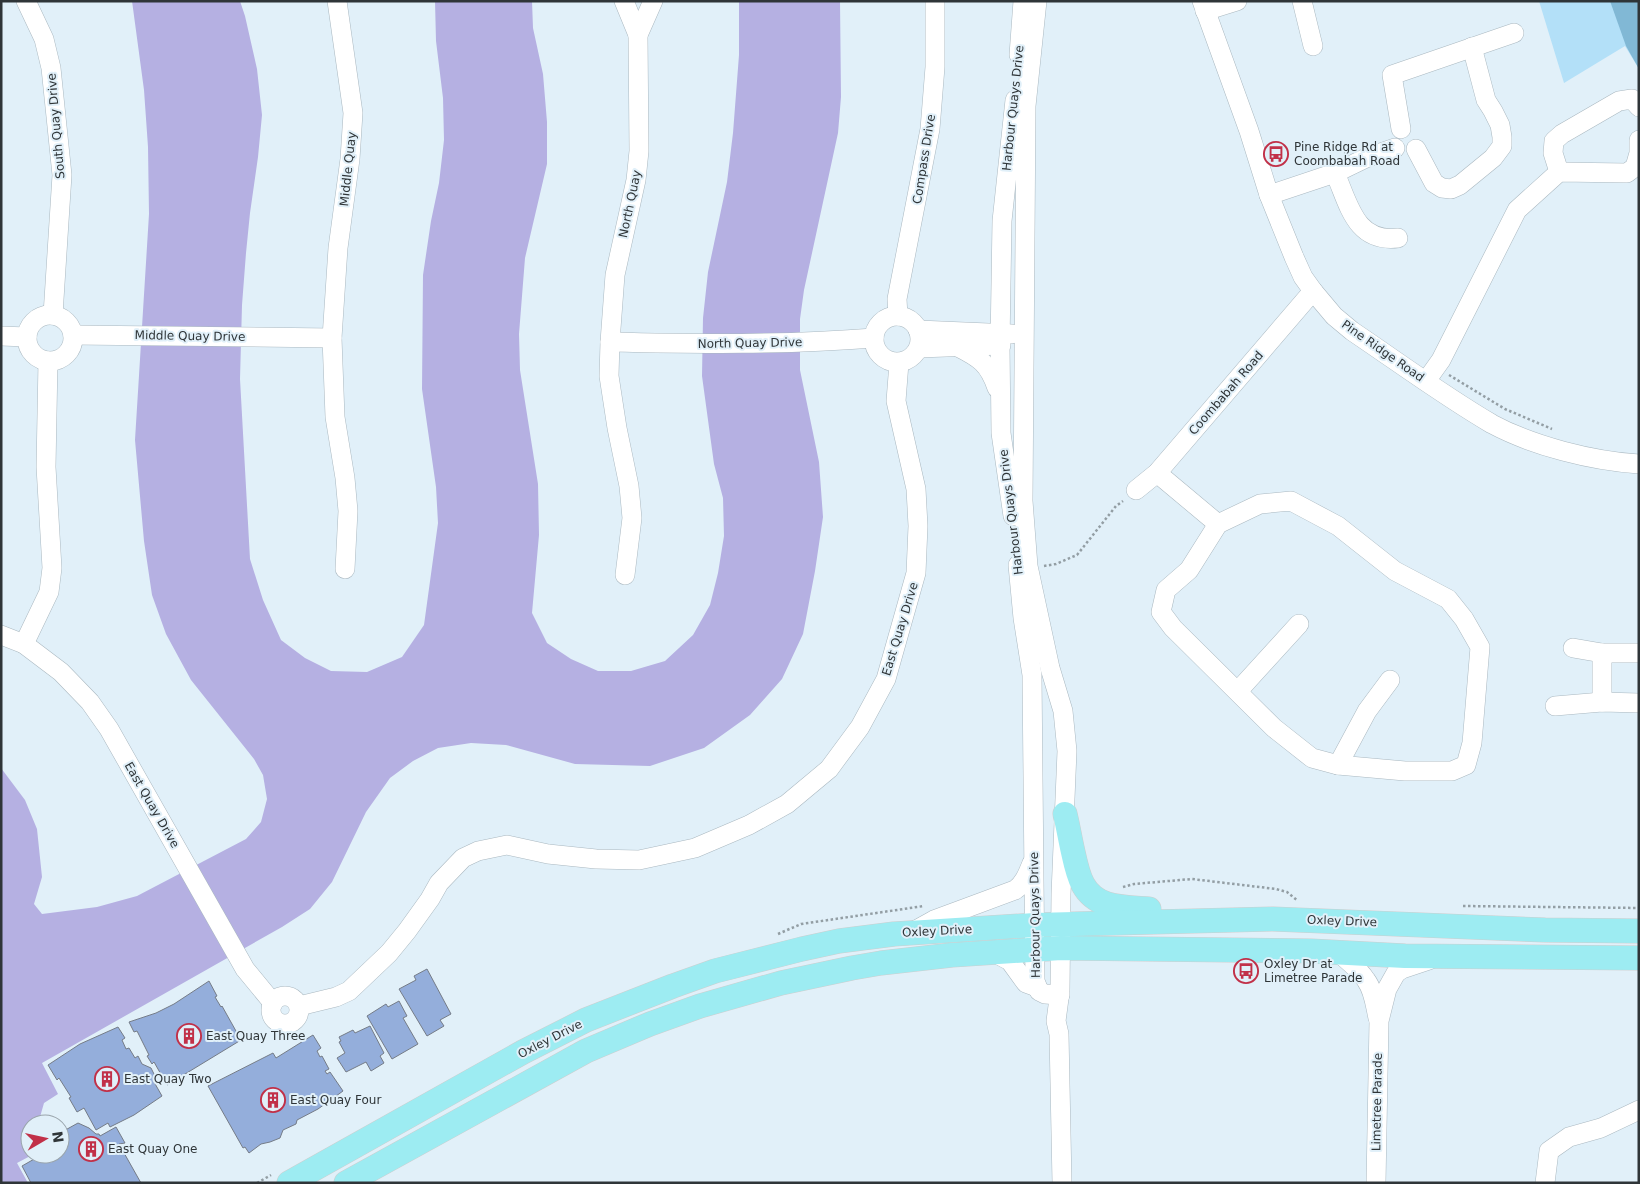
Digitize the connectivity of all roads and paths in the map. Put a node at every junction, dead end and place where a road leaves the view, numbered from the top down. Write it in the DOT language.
graph roads {
  1 [pos="26,1"];
  2 [pos="337,1"];
  3 [pos="624,1"];
  4 [pos="653,1"];
  5 [pos="935,1"];
  6 [pos="1023,1"];
  7 [pos="1037,1"];
  8 [pos="1237,1"];
  9 [pos="1302,1"];
  10 [pos="1204,6"];
  11 [pos="1514,33"];
  12 [pos="638,35"];
  13 [pos="1313,46"];
  14 [pos="1472,47"];
  15 [pos="1639,107"];
  16 [pos="1401,129"];
  17 [pos="1639,140"];
  18 [pos="1396,148"];
  19 [pos="1416,149"];
  20 [pos="1559,172"];
  21 [pos="1335,173"];
  22 [pos="1269,196"];
  23 [pos="1398,238"];
  24 [pos="1313,292"];
  25 [pos="1000,300"];
  26 [pos="52,315"];
  27 [pos="898,316"];
  28 [pos="73,335"];
  29 [pos="1,336"];
  30 [pos="27,337"];
  31 [pos="332,338"];
  32 [pos="874,338"];
  33 [pos="918,339"];
  34 [pos="955,339"];
  35 [pos="1024,339"];
  36 [pos="1000,340"];
  37 [pos="610,342"];
  38 [pos="48,361"];
  39 [pos="898,362"];
  40 [pos="1431,374"];
  41 [pos="1000,399"];
  42 [pos="1554,430"];
  43 [pos="1639,464"];
  44 [pos="1157,473"];
  45 [pos="1136,490"];
  46 [pos="1218,524"];
  47 [pos="1039,567"];
  48 [pos="345,569"];
  49 [pos="625,575"];
  50 [pos="1299,624"];
  51 [pos="1,635"];
  52 [pos="24,644"];
  53 [pos="1573,648"];
  54 [pos="1639,652"];
  55 [pos="1602,653"];
  56 [pos="1390,680"];
  57 [pos="1238,691"];
  58 [pos="1602,702"];
  59 [pos="1639,703"];
  60 [pos="1555,706"];
  61 [pos="1338,764"];
  62 [pos="1065,814"];
  63 [pos="1033,860"];
  64 [pos="1273,919"];
  65 [pos="1061,924"];
  66 [pos="1035,925"];
  67 [pos="1545,930"];
  68 [pos="1639,931"];
  69 [pos="913,932"];
  70 [pos="1061,948"];
  71 [pos="1639,948"];
  72 [pos="1036,950"];
  73 [pos="993,952"];
  74 [pos="1338,952"];
  75 [pos="1441,956"];
  76 [pos="1639,958"];
  77 [pos="1037,987"];
  78 [pos="1060,995"];
  79 [pos="1378,1022"];
  80 [pos="1639,1110"];
  81 [pos="290,1183"];
  82 [pos="346,1183"];
  83 [pos="1062,1183"];
  84 [pos="1376,1183"];
  85 [pos="1545,1183"];
  1 -- 26 [label="street, South Quay Drive"];
  2 -- 31 [label="street, Middle Quay"];
  3 -- 12 [label="street"];
  4 -- 12 [label="street"];
  5 -- 27 [label="street, Compass Drive"];
  6 -- 25 [label="street, Harbour Quays Drive"];
  7 -- 35 [label="street, Harbour Quays Drive"];
  8 -- 10 [label="street"];
  9 -- 13 [label="street"];
  10 -- 22 [label="street, Pine Ridge Road"];
  11 -- 14 [label="street"];
  12 -- 37 [label="street, North Quay"];
  14 -- 16 [label="street"];
  14 -- 19 [label="street"];
  15 -- 20 [label="street"];
  16 -- 18 [label="street"];
  16 -- 19 [label="street"];
  17 -- 20 [label="street"];
  18 -- 19 [label="street"];
  18 -- 21 [label="street"];
  20 -- 40 [label="street"];
  21 -- 22 [label="street"];
  21 -- 23 [label="street"];
  22 -- 24 [label="street, Pine Ridge Road"];
  24 -- 40 [label="street, Pine Ridge Road"];
  24 -- 44 [label="street, Coombabah Road"];
  25 -- 34 [label="street"];
  25 -- 36 [label="street, Harbour Quays Drive"];
  26 -- 28 [label="street"];
  26 -- 30 [label="street"];
  27 -- 32 [label="street"];
  27 -- 33 [label="street"];
  28 -- 31 [label="street, Middle Quay Drive"];
  28 -- 38 [label="street"];
  29 -- 30 [label="street"];
  30 -- 38 [label="street"];
  31 -- 48 [label="street, Middle Quay"];
  32 -- 37 [label="street, North Quay Drive"];
  32 -- 39 [label="street"];
  33 -- 34 [label="street"];
  33 -- 39 [label="street"];
  34 -- 36 [label="street"];
  34 -- 41 [label="street"];
  35 -- 36 [label="street"];
  35 -- 62 [label="street, Harbour Quays Drive"];
  36 -- 41 [label="street, Harbour Quays Drive"];
  37 -- 49 [label="street, North Quay"];
  38 -- 52 [label="street"];
  39 -- 52 [label="street, East Quay Drive"];
  40 -- 42 [label="path"];
  40 -- 43 [label="street, Pine Ridge Road"];
  41 -- 63 [label="street, Harbour Quays Drive"];
  44 -- 45 [label="street, Coombabah Road"];
  44 -- 46 [label="street"];
  45 -- 47 [label="path"];
  46 -- 57 [label="street"];
  46 -- 61 [label="street"];
  50 -- 57 [label="street"];
  51 -- 52 [label="street, East Quay Drive"];
  53 -- 55 [label="street"];
  54 -- 55 [label="street"];
  55 -- 58 [label="street"];
  56 -- 61 [label="street"];
  57 -- 61 [label="street"];
  58 -- 59 [label="street"];
  58 -- 60 [label="street"];
  62 -- 64 [label="main road"];
  62 -- 65 [label="street, Harbour Quays Drive"];
  63 -- 66 [label="street, Harbour Quays Drive"];
  63 -- 69 [label="street"];
  64 -- 65 [label="main road, Oxley Drive"];
  64 -- 67 [label="main road, Oxley Drive"];
  65 -- 66 [label="main road, Oxley Drive"];
  65 -- 70 [label="street, Harbour Quays Drive"];
  66 -- 69 [label="main road, Oxley Drive"];
  66 -- 72 [label="street, Harbour Quays Drive"];
  67 -- 68 [label="main road, Oxley Drive"];
  67 -- 71 [label="main road"];
  69 -- 81 [label="main road, Oxley Drive"];
  70 -- 72 [label="main road, Oxley Drive"];
  70 -- 74 [label="main road, Oxley Drive"];
  70 -- 78 [label="street, Harbour Quays Drive"];
  72 -- 73 [label="main road, Oxley Drive"];
  72 -- 77 [label="street, Harbour Quays Drive"];
  73 -- 77 [label="street"];
  73 -- 82 [label="main road, Oxley Drive"];
  74 -- 75 [label="main road, Oxley Drive"];
  74 -- 79 [label="street, Limetree Parade"];
  75 -- 76 [label="main road, Oxley Drive"];
  75 -- 79 [label="street, Limetree Parade"];
  77 -- 78 [label="street, Harbour Quays Drive"];
  78 -- 83 [label="street"];
  79 -- 84 [label="street, Limetree Parade"];
  80 -- 85 [label="street"];
}
